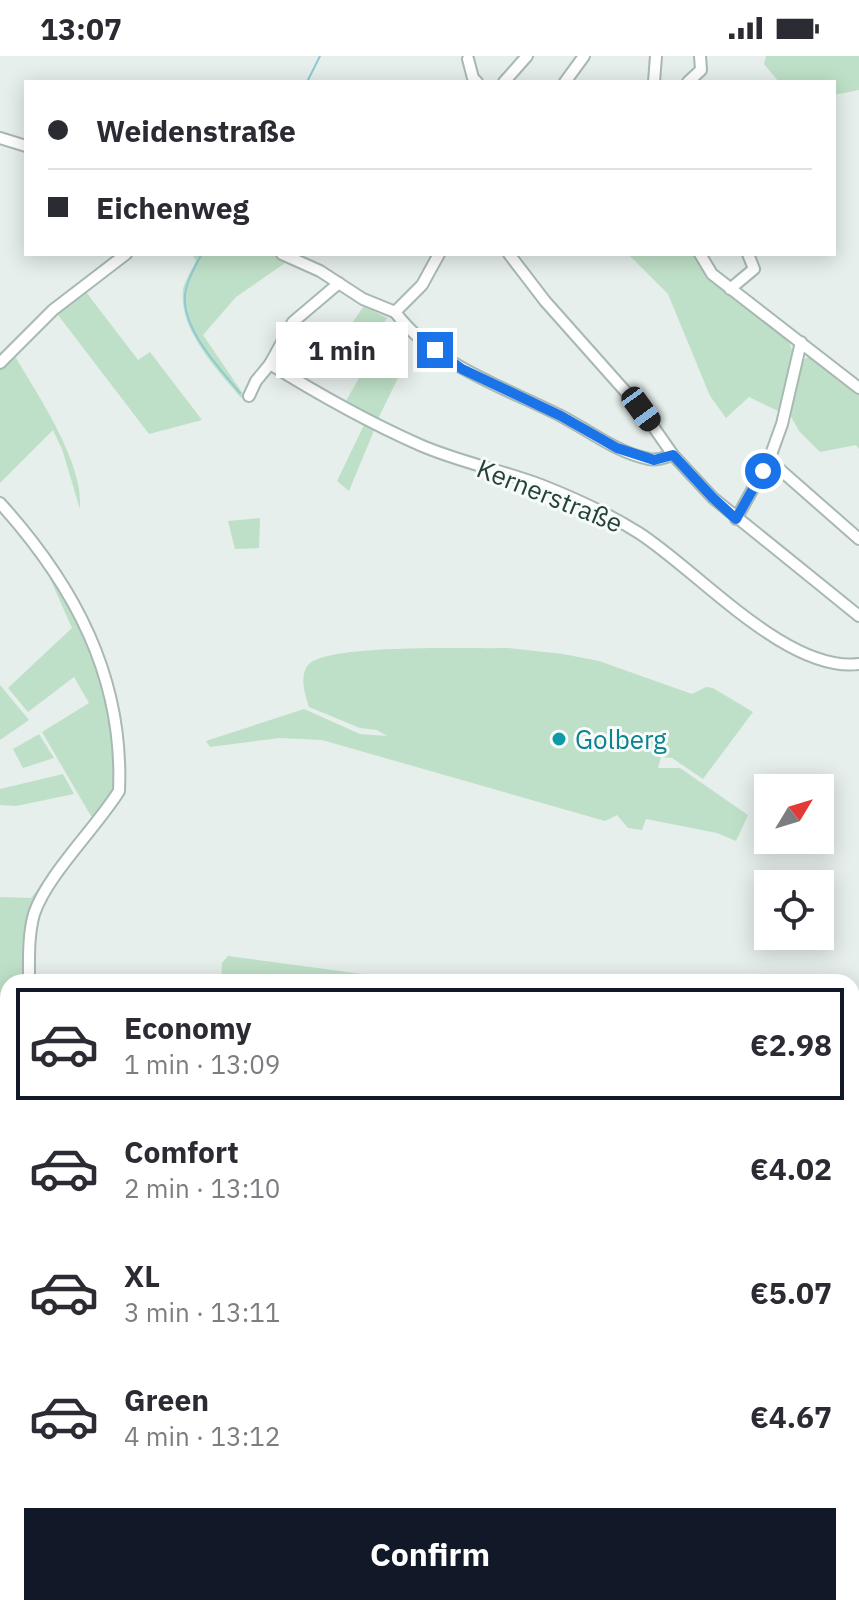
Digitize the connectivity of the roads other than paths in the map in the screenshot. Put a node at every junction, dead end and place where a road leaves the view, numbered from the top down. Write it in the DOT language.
graph roads {
  1 [pos="527,56"];
  2 [pos="584,56"];
  3 [pos="656,56"];
  4 [pos="700,56"];
  5 [pos="468,59"];
  6 [pos="475,80"];
  7 [pos="506,80"];
  8 [pos="566,80"];
  9 [pos="654,80"];
  10 [pos="690,80"];
  11 [pos="0,138"];
  12 [pos="24,145"];
  13 [pos="123,256"];
  14 [pos="286,256"];
  15 [pos="438,256"];
  16 [pos="510,256"];
  17 [pos="701,256"];
  18 [pos="749,256"];
  19 [pos="339,283"];
  20 [pos="730,289"];
  21 [pos="395,312"];
  22 [pos="801,342"];
  23 [pos="0,363"];
  24 [pos="270,364"];
  25 [pos="859,388"];
  26 [pos="249,396"];
  27 [pos="673,455"];
  28 [pos="769,460"];
  29 [pos="0,503"];
  30 [pos="736,519"];
  31 [pos="859,539"];
  32 [pos="859,616"];
  33 [pos="859,664"];
  34 [pos="29,974"];
  1 -- 7 [label="street"];
  2 -- 8 [label="street"];
  3 -- 9 [label="street"];
  4 -- 10 [label="street"];
  5 -- 6 [label="street"];
  11 -- 12 [label="street"];
  13 -- 23 [label="street"];
  14 -- 19 [label="street"];
  15 -- 21 [label="street"];
  16 -- 27 [label="street"];
  17 -- 20 [label="street"];
  18 -- 20 [label="street"];
  19 -- 21 [label="street"];
  19 -- 24 [label="street"];
  20 -- 22 [label="street"];
  21 -- 27 [label="street"];
  22 -- 25 [label="street"];
  22 -- 28 [label="street"];
  24 -- 26 [label="street"];
  24 -- 33 [label="street, Kernerstraße"];
  27 -- 30 [label="street"];
  28 -- 30 [label="street"];
  28 -- 31 [label="street"];
  29 -- 34 [label="street"];
  30 -- 32 [label="street"];
}
